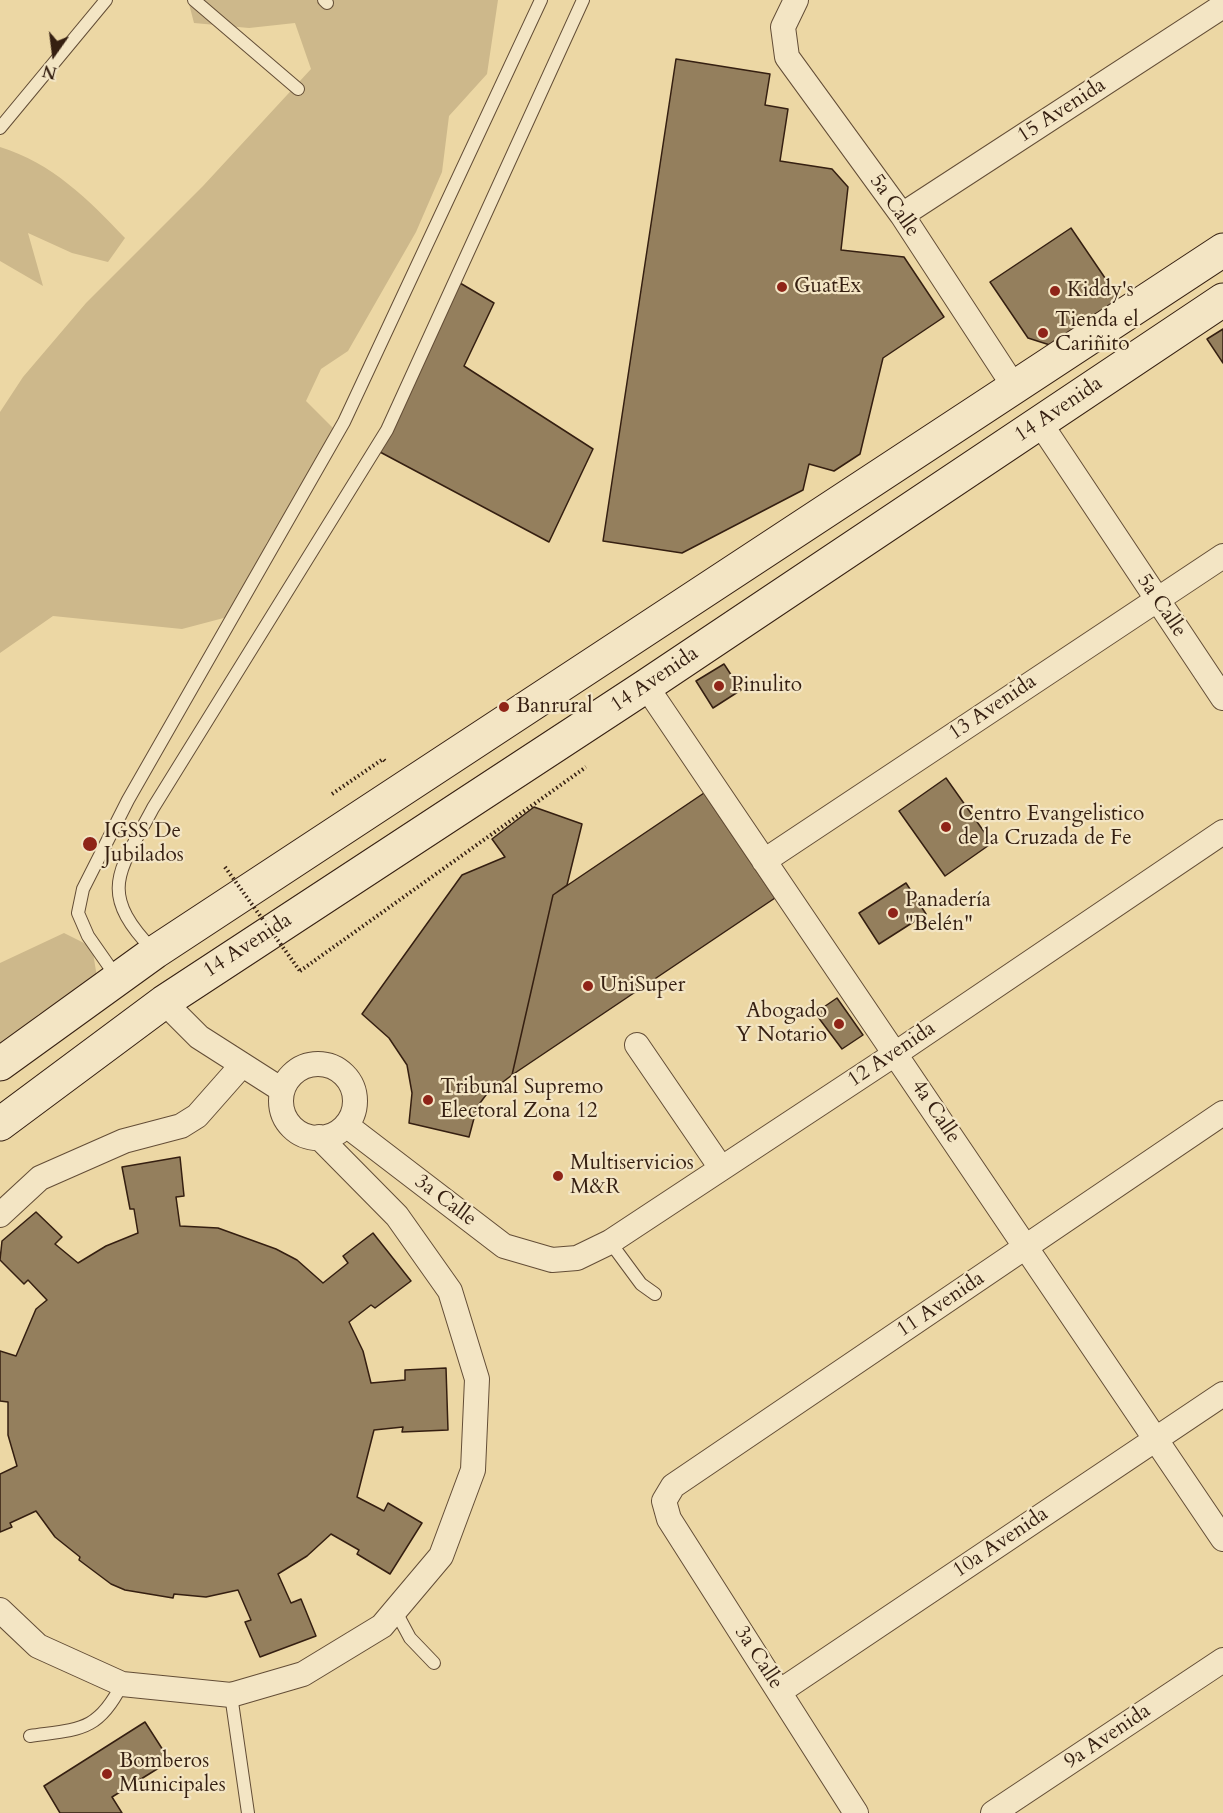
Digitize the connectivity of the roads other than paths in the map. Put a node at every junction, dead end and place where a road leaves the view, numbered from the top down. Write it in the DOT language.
graph roads {
  1 [pos="106,0"];
  2 [pos="194,0"];
  3 [pos="541,0"];
  4 [pos="583,0"];
  5 [pos="796,0"];
  6 [pos="1223,6"];
  7 [pos="298,89"];
  8 [pos="0,128"];
  9 [pos="902,215"];
  10 [pos="1223,250"];
  11 [pos="1223,300"];
  12 [pos="1013,385"];
  13 [pos="1040,423"];
  14 [pos="1223,556"];
  15 [pos="1157,599"];
  16 [pos="646,686"];
  17 [pos="1223,699"];
  18 [pos="1223,832"];
  19 [pos="764,861"];
  20 [pos="155,952"];
  21 [pos="118,979"];
  22 [pos="164,1002"];
  23 [pos="637,1045"];
  24 [pos="895,1054"];
  25 [pos="0,1064"];
  26 [pos="242,1065"];
  27 [pos="282,1090"];
  28 [pos="1223,1113"];
  29 [pos="0,1124"];
  30 [pos="346,1125"];
  31 [pos="319,1137"];
  32 [pos="721,1168"];
  33 [pos="419,1182"];
  34 [pos="0,1215"];
  35 [pos="397,1216"];
  36 [pos="610,1242"];
  37 [pos="1026,1248"];
  38 [pos="552,1260"];
  39 [pos="655,1294"];
  40 [pos="1223,1394"];
  41 [pos="1156,1439"];
  42 [pos="664,1501"];
  43 [pos="1223,1539"];
  44 [pos="0,1610"];
  45 [pos="395,1610"];
  46 [pos="1223,1660"];
  47 [pos="434,1663"];
  48 [pos="122,1684"];
  49 [pos="779,1692"];
  50 [pos="231,1695"];
  51 [pos="30,1736"];
  52 [pos="248,1813"];
  53 [pos="856,1813"];
  54 [pos="993,1813"];
  1 -- 8 [label="lane"];
  2 -- 7 [label="lane"];
  3 -- 21 [label="lane"];
  4 -- 20 [label="lane"];
  5 -- 9 [label="street, 5a Calle"];
  6 -- 9 [label="street, 15 Avenida"];
  9 -- 12 [label="street, 5a Calle"];
  10 -- 12 [label="main road"];
  11 -- 13 [label="main road, 14 Avenida"];
  12 -- 20 [label="main road"];
  13 -- 15 [label="street, 5a Calle"];
  13 -- 16 [label="main road, 14 Avenida"];
  14 -- 15 [label="street, 13 Avenida"];
  15 -- 17 [label="street, 5a Calle"];
  15 -- 19 [label="street, 13 Avenida"];
  16 -- 19 [label="street, 4a Calle"];
  16 -- 22 [label="main road, 14 Avenida"];
  18 -- 24 [label="street, 12 Avenida"];
  19 -- 24 [label="street, 4a Calle"];
  20 -- 21 [label="main road"];
  21 -- 25 [label="main road"];
  22 -- 26 [label="street"];
  22 -- 29 [label="main road, 14 Avenida"];
  23 -- 32 [label="street"];
  24 -- 32 [label="street, 12 Avenida"];
  24 -- 37 [label="street, 4a Calle"];
  26 -- 27 [label="street"];
  26 -- 34 [label="street"];
  27 -- 30 [label="street"];
  27 -- 31 [label="street"];
  28 -- 37 [label="street, 11 Avenida"];
  30 -- 31 [label="street"];
  30 -- 33 [label="street, 3a Calle"];
  31 -- 35 [label="street"];
  32 -- 36 [label="street, 12 Avenida"];
  33 -- 35 [label="street"];
  33 -- 38 [label="street, 3a Calle"];
  35 -- 45 [label="street"];
  36 -- 38 [label="street, 12 Avenida"];
  36 -- 39 [label="lane"];
  37 -- 41 [label="street, 4a Calle"];
  37 -- 42 [label="street, 11 Avenida"];
  40 -- 41 [label="street, 10a Avenida"];
  41 -- 43 [label="street, 4a Calle"];
  41 -- 49 [label="street, 10a Avenida"];
  42 -- 49 [label="street, 3a Calle"];
  44 -- 48 [label="street"];
  45 -- 47 [label="lane"];
  45 -- 50 [label="street"];
  46 -- 54 [label="street, 9a Avenida"];
  48 -- 50 [label="street"];
  48 -- 51 [label="lane"];
  49 -- 53 [label="street, 3a Calle"];
  50 -- 52 [label="lane"];
}
